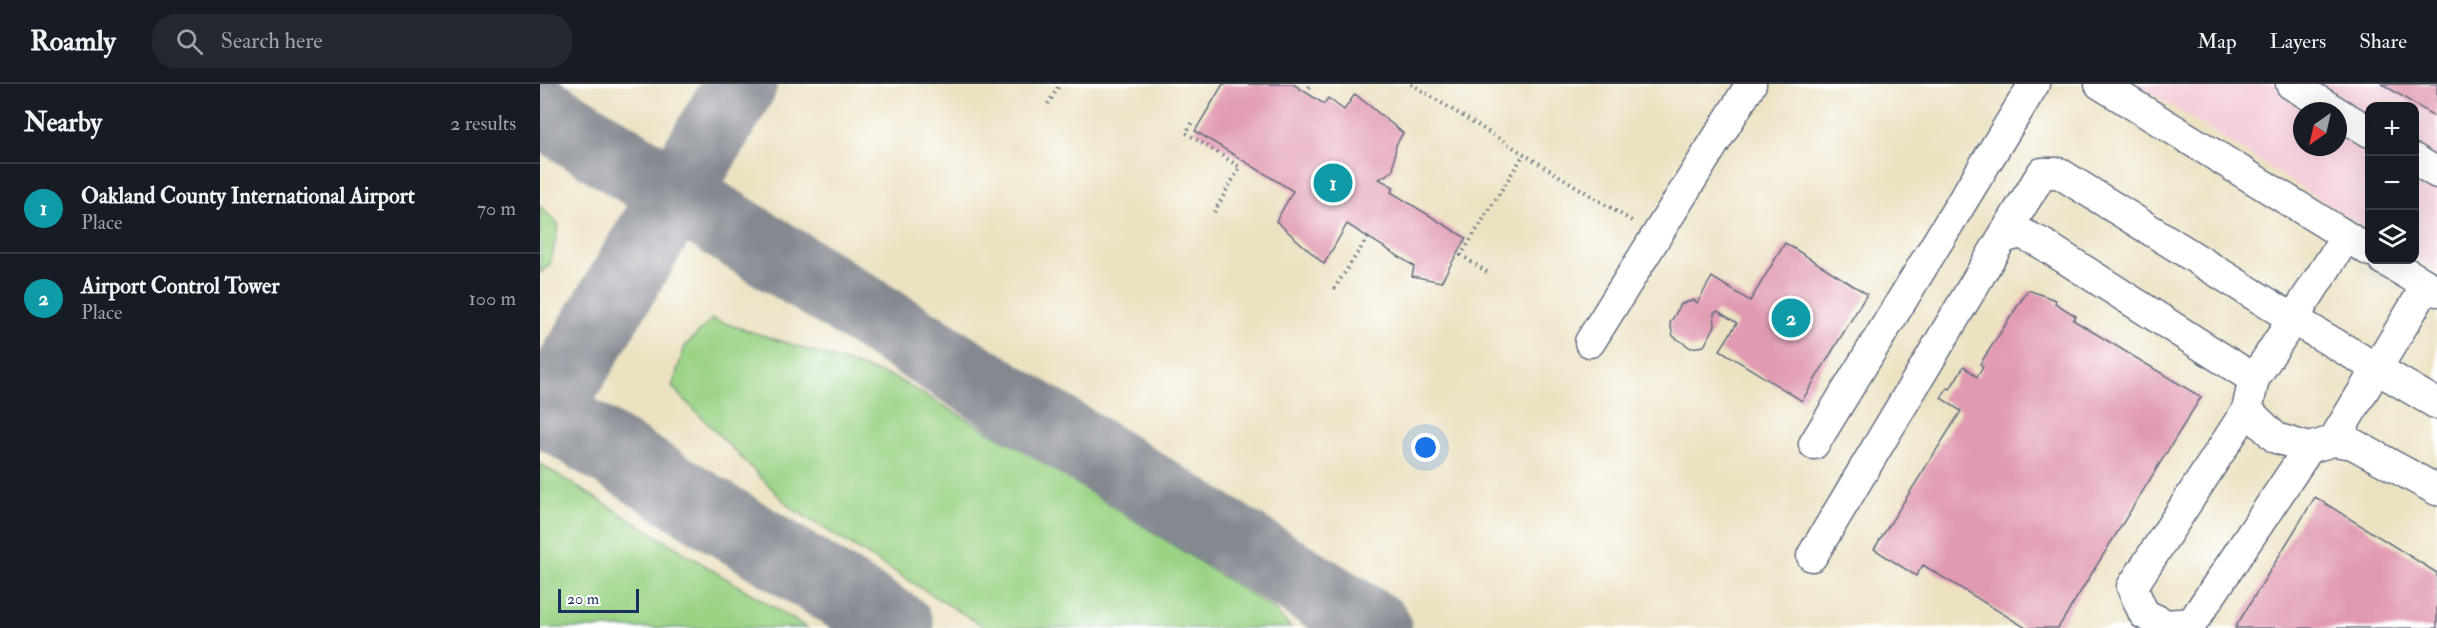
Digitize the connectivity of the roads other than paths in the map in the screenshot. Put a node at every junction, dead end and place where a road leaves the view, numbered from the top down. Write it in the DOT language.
graph roads {
  1 [pos="1750,84"];
  2 [pos="2034,84"];
  3 [pos="2100,84"];
  4 [pos="2291,84"];
  5 [pos="2321,102"];
  6 [pos="2347,118"];
  7 [pos="2365,129"];
  8 [pos="2419,162"];
  9 [pos="2437,173"];
  10 [pos="2002,238"];
  11 [pos="2358,244"];
  12 [pos="2391,264"];
  13 [pos="2432,288"];
  14 [pos="2293,319"];
  15 [pos="1590,342"];
  16 [pos="2377,368"];
  17 [pos="2254,379"];
  18 [pos="2437,404"];
  19 [pos="2247,410"];
  20 [pos="1814,444"];
  21 [pos="2321,445"];
  22 [pos="2437,490"];
  23 [pos="1812,556"];
  1 -- 15 [label="street"];
  2 -- 20 [label="street"];
  3 -- 11 [label="street"];
  4 -- 5 [label="street"];
  6 -- 7 [label="street"];
  8 -- 9 [label="street"];
  10 -- 14 [label="street"];
  10 -- 17 [label="street"];
  10 -- 23 [label="street"];
  11 -- 14 [label="street"];
  12 -- 13 [label="street"];
  13 -- 16 [label="street"];
  14 -- 16 [label="street"];
  14 -- 17 [label="street"];
  16 -- 18 [label="street"];
  16 -- 21 [label="street"];
  17 -- 19 [label="street"];
  19 -- 21 [label="street"];
  19 -- 21 [label="street"];
  21 -- 22 [label="street"];
}
